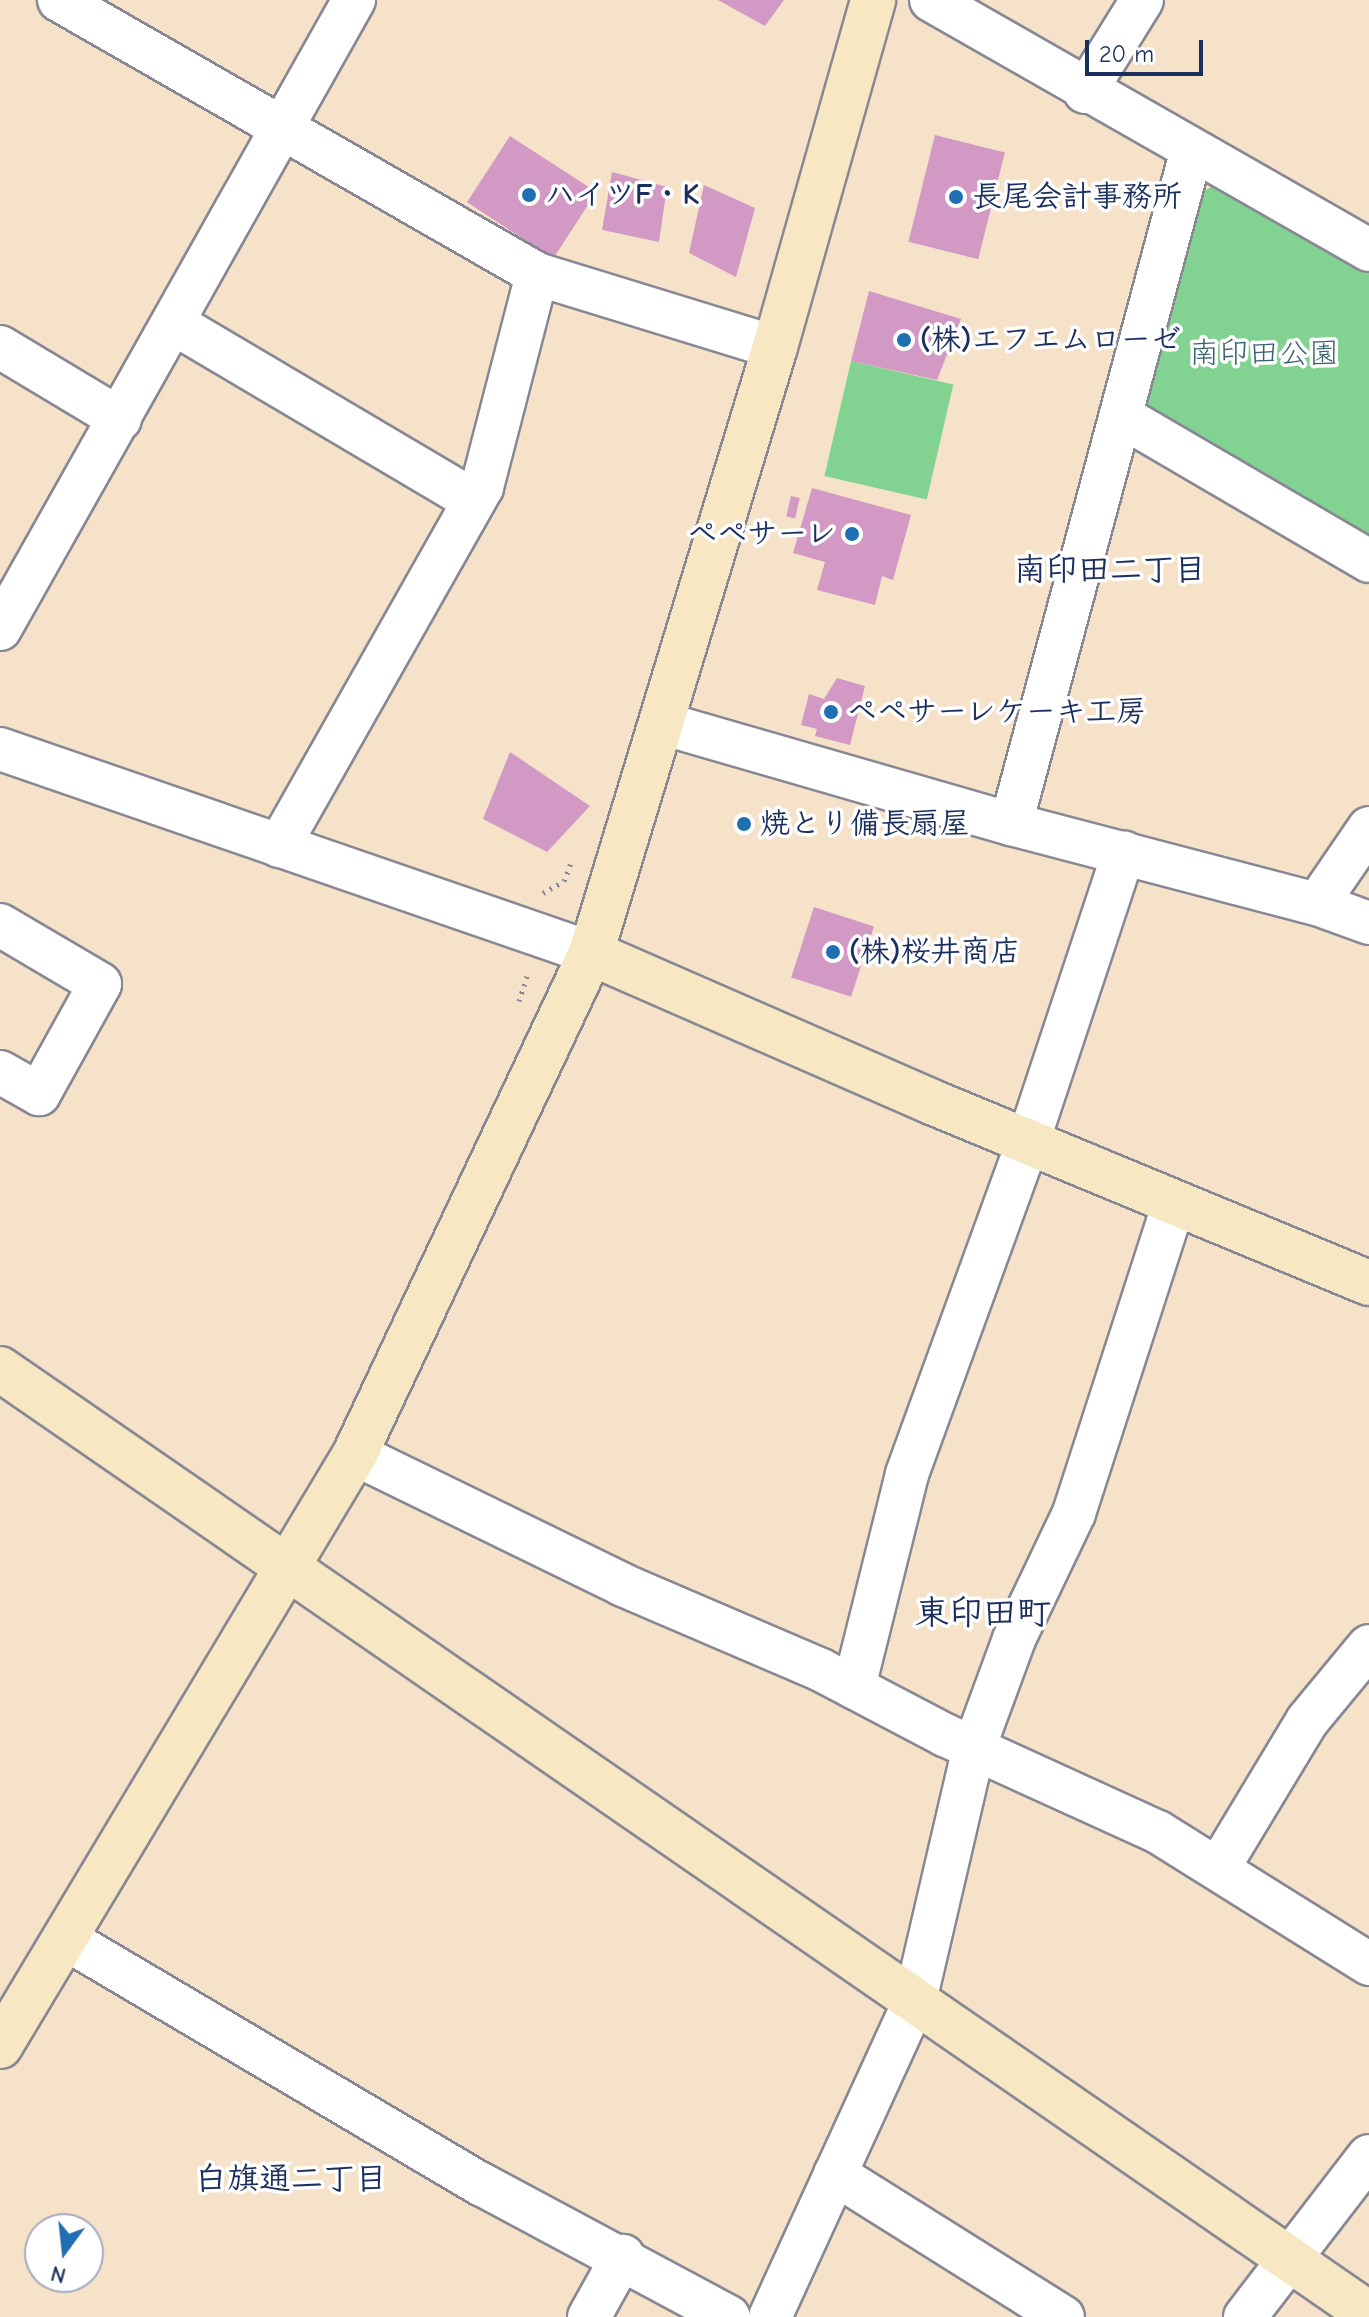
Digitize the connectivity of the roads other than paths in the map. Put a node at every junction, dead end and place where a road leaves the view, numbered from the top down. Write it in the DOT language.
graph roads {
  1 [pos="59,0"];
  2 [pos="354,0"];
  3 [pos="873,0"];
  4 [pos="931,0"];
  5 [pos="1142,0"];
  6 [pos="1085,92"];
  7 [pos="282,128"];
  8 [pos="1191,153"];
  9 [pos="1369,250"];
  10 [pos="537,274"];
  11 [pos="175,324"];
  12 [pos="0,347"];
  13 [pos="775,347"];
  14 [pos="1121,416"];
  15 [pos="120,419"];
  16 [pos="474,501"];
  17 [pos="1369,561"];
  18 [pos="0,629"];
  19 [pos="661,723"];
  20 [pos="0,749"];
  21 [pos="1011,824"];
  22 [pos="1369,828"];
  23 [pos="279,846"];
  24 [pos="1124,852"];
  25 [pos="1317,904"];
  26 [pos="1369,923"];
  27 [pos="0,925"];
  28 [pos="591,953"];
  29 [pos="0,1072"];
  30 [pos="1028,1142"];
  31 [pos="1174,1204"];
  32 [pos="1369,1283"];
  33 [pos="0,1369"];
  34 [pos="355,1454"];
  35 [pos="288,1564"];
  36 [pos="1369,1646"];
  37 [pos="854,1687"];
  38 [pos="974,1748"];
  39 [pos="1219,1867"];
  40 [pos="66,1939"];
  41 [pos="1369,1964"];
  42 [pos="915,2001"];
  43 [pos="0,2046"];
  44 [pos="1369,2156"];
  45 [pos="835,2174"];
  46 [pos="623,2256"];
  47 [pos="1292,2257"];
  48 [pos="1369,2314"];
  49 [pos="589,2317"];
  50 [pos="729,2317"];
  51 [pos="770,2317"];
  52 [pos="1063,2317"];
  53 [pos="1245,2317"];
  1 -- 7 [label="street"];
  2 -- 7 [label="street"];
  3 -- 13 [label="street"];
  4 -- 6 [label="street"];
  5 -- 6 [label="street"];
  6 -- 8 [label="street"];
  7 -- 10 [label="street"];
  7 -- 11 [label="street"];
  8 -- 9 [label="street"];
  8 -- 14 [label="street"];
  10 -- 13 [label="street"];
  10 -- 16 [label="street"];
  11 -- 15 [label="street"];
  11 -- 16 [label="street"];
  12 -- 15 [label="street"];
  13 -- 19 [label="street"];
  14 -- 17 [label="street"];
  14 -- 21 [label="street"];
  15 -- 18 [label="street"];
  16 -- 23 [label="street"];
  19 -- 21 [label="street"];
  19 -- 28 [label="street"];
  20 -- 23 [label="street"];
  21 -- 24 [label="street"];
  22 -- 25 [label="street"];
  23 -- 28 [label="street"];
  24 -- 25 [label="street"];
  24 -- 30 [label="street"];
  25 -- 26 [label="street"];
  27 -- 29 [label="street"];
  28 -- 30 [label="street"];
  28 -- 34 [label="street"];
  30 -- 31 [label="street"];
  30 -- 37 [label="street"];
  31 -- 32 [label="street"];
  31 -- 38 [label="street"];
  33 -- 35 [label="street"];
  34 -- 35 [label="street"];
  34 -- 37 [label="street"];
  35 -- 40 [label="street"];
  35 -- 42 [label="street"];
  36 -- 39 [label="street"];
  37 -- 38 [label="street"];
  38 -- 39 [label="street"];
  38 -- 42 [label="street"];
  39 -- 41 [label="street"];
  40 -- 43 [label="street"];
  40 -- 46 [label="street"];
  42 -- 45 [label="street"];
  42 -- 47 [label="street"];
  44 -- 47 [label="street"];
  45 -- 51 [label="street"];
  45 -- 52 [label="street"];
  46 -- 49 [label="street"];
  46 -- 50 [label="street"];
  47 -- 48 [label="street"];
  47 -- 53 [label="street"];
}
